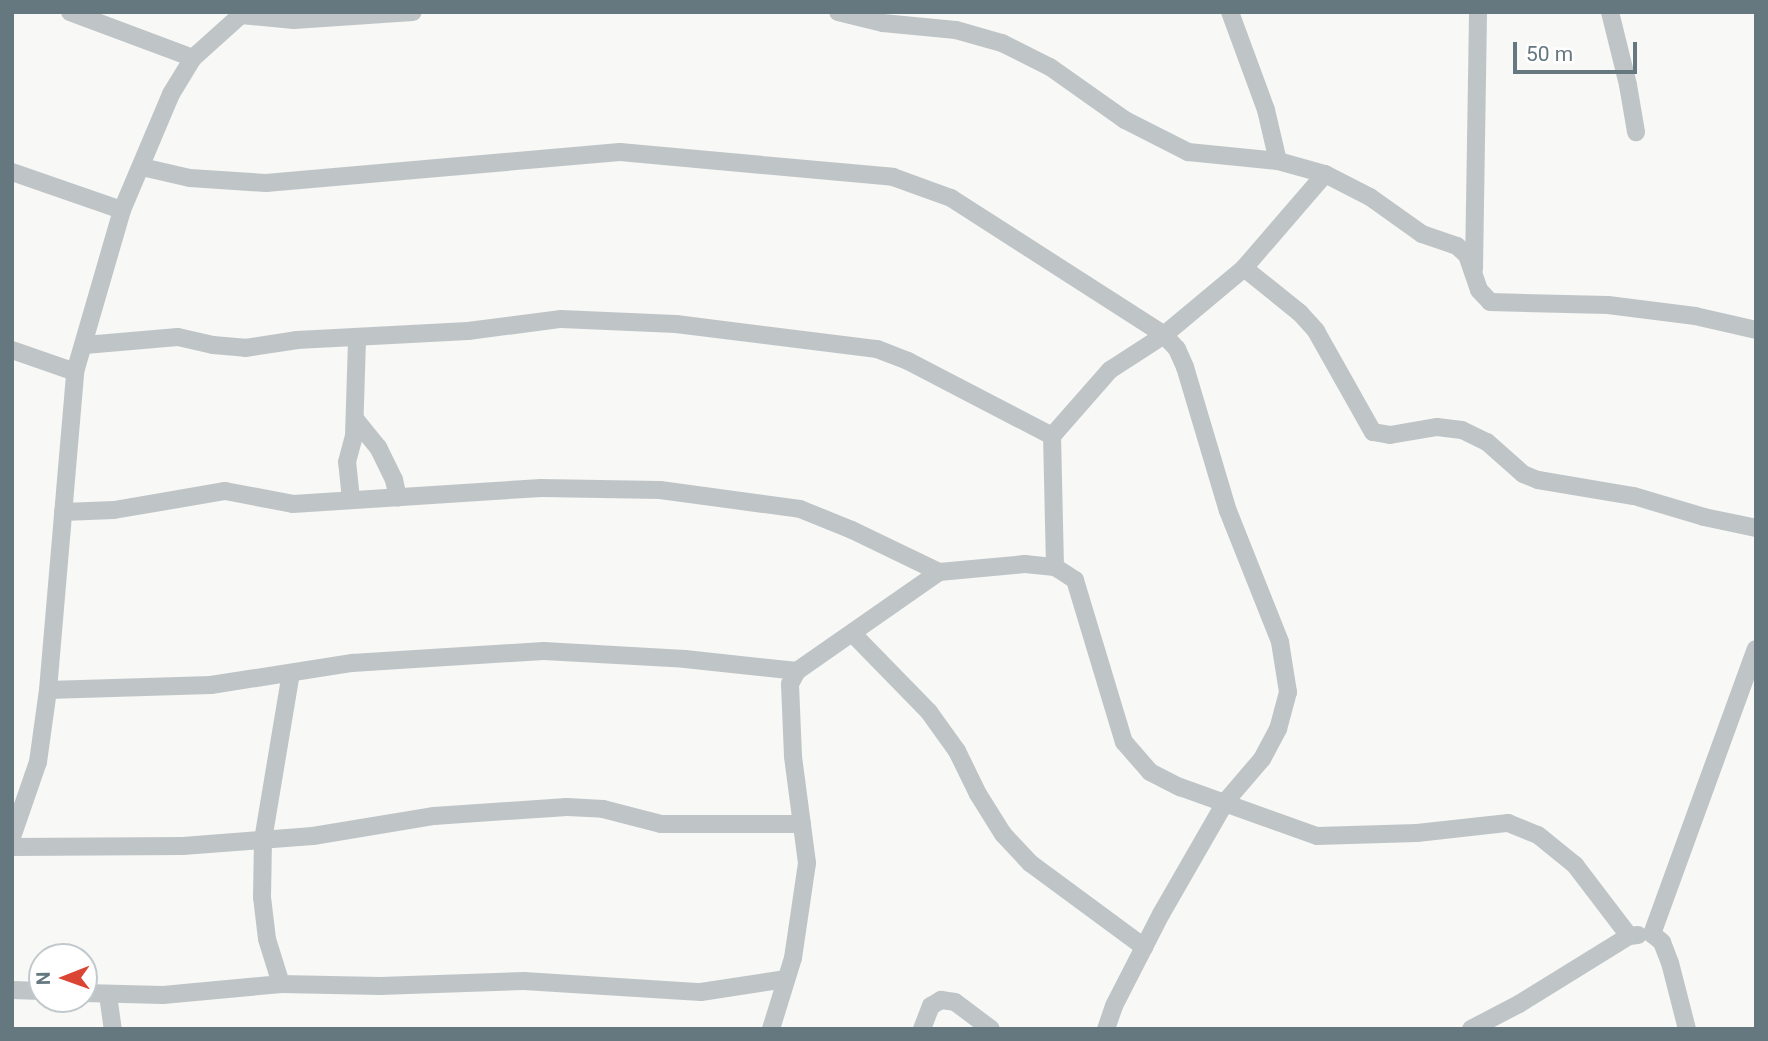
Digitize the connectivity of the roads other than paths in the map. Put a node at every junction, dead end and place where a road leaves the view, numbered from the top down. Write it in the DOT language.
graph roads {
  1 [pos="70,12"];
  2 [pos="413,12"];
  3 [pos="838,12"];
  4 [pos="1230,12"];
  5 [pos="1478,12"];
  6 [pos="1610,12"];
  7 [pos="242,13"];
  8 [pos="193,58"];
  9 [pos="1636,132"];
  10 [pos="1278,161"];
  11 [pos="142,167"];
  12 [pos="12,172"];
  13 [pos="1325,174"];
  14 [pos="122,210"];
  15 [pos="1244,268"];
  16 [pos="1474,269"];
  17 [pos="1756,330"];
  18 [pos="1164,335"];
  19 [pos="357,339"];
  20 [pos="85,345"];
  21 [pos="12,350"];
  22 [pos="75,372"];
  23 [pos="355,419"];
  24 [pos="1052,436"];
  25 [pos="398,498"];
  26 [pos="351,499"];
  27 [pos="62,512"];
  28 [pos="1756,528"];
  29 [pos="1055,567"];
  30 [pos="939,572"];
  31 [pos="853,634"];
  32 [pos="1756,649"];
  33 [pos="797,671"];
  34 [pos="291,673"];
  35 [pos="48,690"];
  36 [pos="1226,801"];
  37 [pos="802,824"];
  38 [pos="12,837"];
  39 [pos="262,840"];
  40 [pos="12,846"];
  41 [pos="1652,934"];
  42 [pos="1629,936"];
  43 [pos="1144,947"];
  44 [pos="786,979"];
  45 [pos="281,984"];
  46 [pos="98,994"];
  47 [pos="108,995"];
  48 [pos="113,1029"];
  49 [pos="771,1029"];
  50 [pos="922,1029"];
  51 [pos="991,1029"];
  52 [pos="1106,1029"];
  53 [pos="1471,1029"];
  54 [pos="1686,1029"];
  1 -- 8 [label="street"];
  2 -- 7 [label="street"];
  3 -- 10 [label="street"];
  4 -- 10 [label="street"];
  5 -- 16 [label="street"];
  6 -- 9 [label="street"];
  7 -- 8 [label="street"];
  8 -- 11 [label="street"];
  10 -- 13 [label="street"];
  11 -- 14 [label="street"];
  11 -- 18 [label="street"];
  12 -- 14 [label="street"];
  13 -- 15 [label="street"];
  13 -- 16 [label="street"];
  14 -- 20 [label="street"];
  15 -- 18 [label="street"];
  15 -- 28 [label="street"];
  16 -- 17 [label="street"];
  18 -- 24 [label="street"];
  18 -- 36 [label="street"];
  19 -- 20 [label="street"];
  19 -- 23 [label="street"];
  19 -- 24 [label="street"];
  20 -- 22 [label="street"];
  21 -- 22 [label="street"];
  22 -- 27 [label="street"];
  23 -- 25 [label="street"];
  23 -- 26 [label="street"];
  24 -- 29 [label="street"];
  25 -- 26 [label="street"];
  25 -- 30 [label="street"];
  26 -- 27 [label="street"];
  27 -- 35 [label="street"];
  29 -- 30 [label="street"];
  29 -- 36 [label="street"];
  30 -- 31 [label="street"];
  31 -- 33 [label="street"];
  31 -- 43 [label="street"];
  32 -- 41 [label="street"];
  33 -- 34 [label="street"];
  33 -- 37 [label="street"];
  34 -- 35 [label="street"];
  34 -- 39 [label="street"];
  35 -- 38 [label="street"];
  36 -- 42 [label="street"];
  36 -- 43 [label="street"];
  37 -- 39 [label="street"];
  37 -- 44 [label="street"];
  39 -- 40 [label="street"];
  39 -- 45 [label="street"];
  41 -- 42 [label="street"];
  41 -- 54 [label="street"];
  42 -- 53 [label="street"];
  43 -- 52 [label="street"];
  44 -- 45 [label="street"];
  44 -- 49 [label="street"];
  45 -- 47 [label="street"];
  46 -- 47 [label="street"];
  47 -- 48 [label="street"];
  50 -- 51 [label="street"];
}
